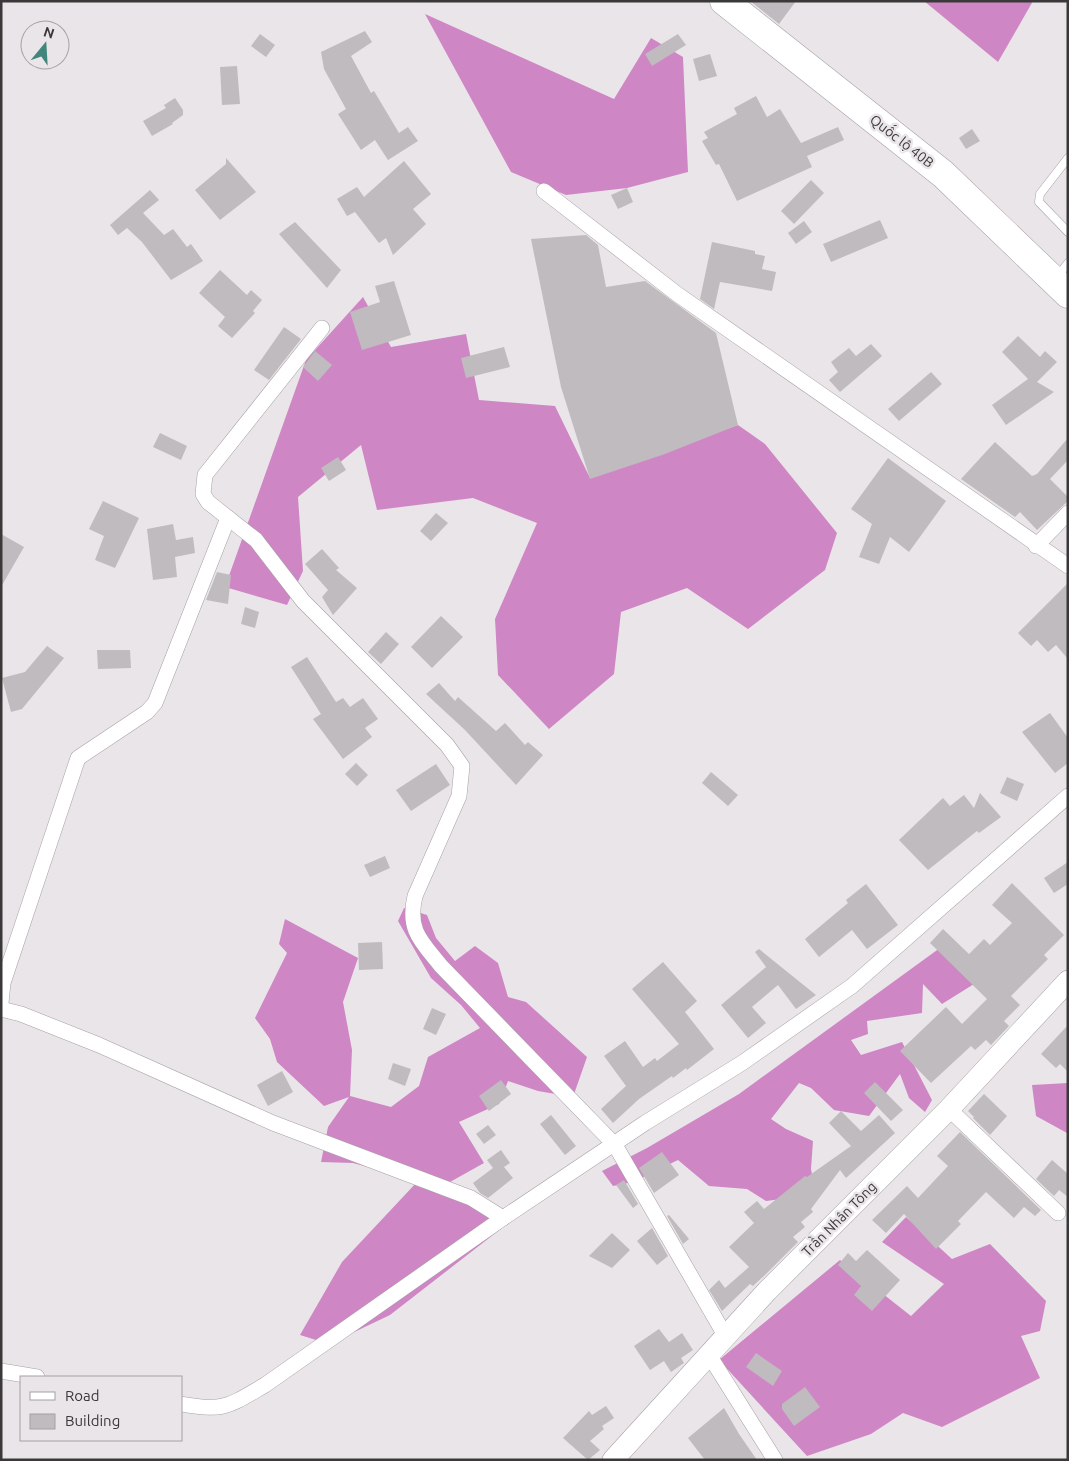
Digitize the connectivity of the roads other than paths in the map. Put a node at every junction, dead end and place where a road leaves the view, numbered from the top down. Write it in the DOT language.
graph roads {
  1 [pos="724,1"];
  2 [pos="1068,158"];
  3 [pos="544,191"];
  4 [pos="1068,232"];
  5 [pos="1063,279"];
  6 [pos="322,328"];
  7 [pos="1068,513"];
  8 [pos="228,518"];
  9 [pos="1036,546"];
  10 [pos="1068,566"];
  11 [pos="1068,796"];
  12 [pos="1068,981"];
  13 [pos="1,1003"];
  14 [pos="1,1009"];
  15 [pos="949,1109"];
  16 [pos="615,1146"];
  17 [pos="1058,1213"];
  18 [pos="503,1218"];
  19 [pos="726,1337"];
  20 [pos="709,1355"];
  21 [pos="1,1371"];
  22 [pos="31,1376"];
  23 [pos="182,1404"];
  24 [pos="613,1460"];
  25 [pos="775,1460"];
  1 -- 5 [label="highway, Quốc lộ 40B"];
  2 -- 4 [label="lane"];
  3 -- 9 [label="street"];
  6 -- 8 [label="street"];
  7 -- 9 [label="street"];
  8 -- 13 [label="street"];
  8 -- 16 [label="street"];
  9 -- 10 [label="street"];
  11 -- 16 [label="street"];
  12 -- 15 [label="street, Trần Nhân Tông"];
  14 -- 18 [label="street"];
  15 -- 17 [label="street"];
  15 -- 19 [label="street, Trần Nhân Tông"];
  16 -- 18 [label="street"];
  16 -- 19 [label="street"];
  18 -- 23 [label="street"];
  19 -- 20 [label="street, Trần Nhân Tông"];
  20 -- 24 [label="street, Trần Nhân Tông"];
  20 -- 25 [label="street"];
  21 -- 22 [label="street"];
}
